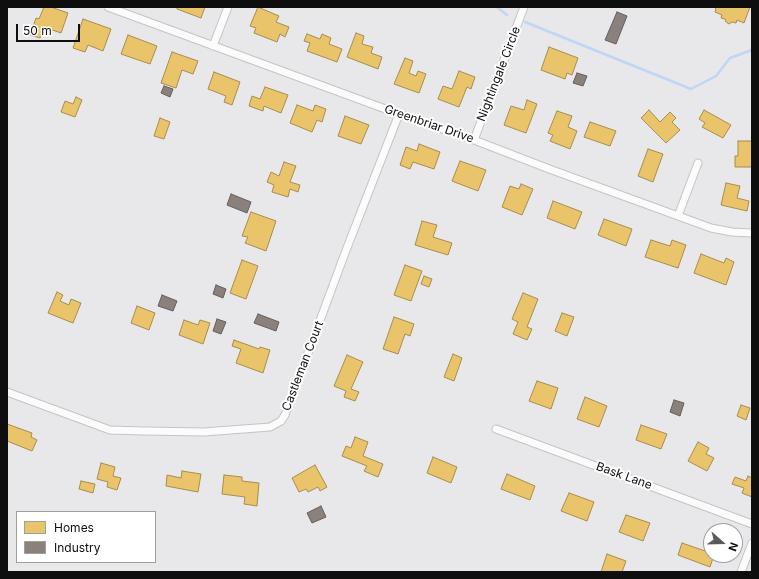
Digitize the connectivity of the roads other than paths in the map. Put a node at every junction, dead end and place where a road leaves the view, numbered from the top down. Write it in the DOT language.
graph roads {
  1 [pos="108,7"];
  2 [pos="228,7"];
  3 [pos="524,7"];
  4 [pos="213,46"];
  5 [pos="399,114"];
  6 [pos="474,140"];
  7 [pos="698,163"];
  8 [pos="678,216"];
  9 [pos="752,233"];
  10 [pos="7,392"];
  11 [pos="496,429"];
  12 [pos="752,524"];
  13 [pos="752,543"];
  14 [pos="741,572"];
  1 -- 4 [label="street, Greenbriar Drive"];
  2 -- 4 [label="street"];
  3 -- 6 [label="street, Nightingale Circle"];
  4 -- 5 [label="street, Greenbriar Drive"];
  5 -- 6 [label="street, Greenbriar Drive"];
  5 -- 10 [label="street, Castleman Court"];
  6 -- 8 [label="street, Greenbriar Drive"];
  7 -- 8 [label="street"];
  8 -- 9 [label="street, Greenbriar Drive"];
  11 -- 12 [label="street, Bask Lane"];
  13 -- 14 [label="street"];
}
